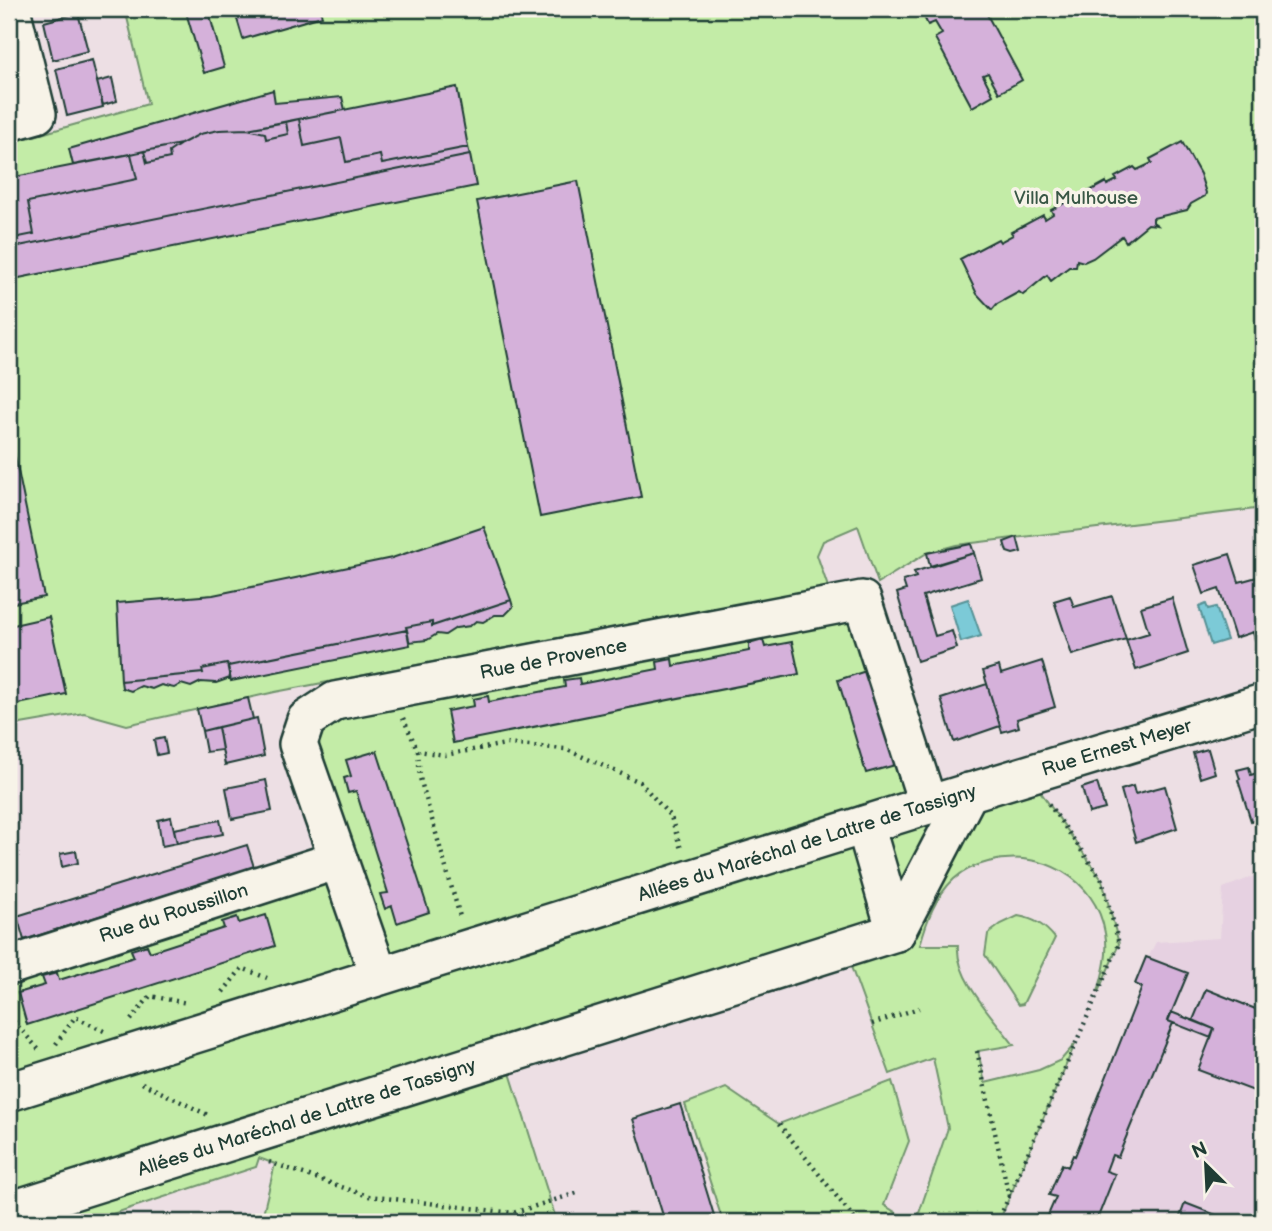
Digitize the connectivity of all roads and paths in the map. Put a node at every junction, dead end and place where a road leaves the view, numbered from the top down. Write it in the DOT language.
graph roads {
  1 [pos="11,9"];
  2 [pos="9,122"];
  3 [pos="391,690"];
  4 [pos="1263,703"];
  5 [pos="418,751"];
  6 [pos="1028,774"];
  7 [pos="969,792"];
  8 [pos="928,804"];
  9 [pos="865,825"];
  10 [pos="683,857"];
  11 [pos="338,860"];
  12 [pos="462,923"];
  13 [pos="896,932"];
  14 [pos="9,966"];
  15 [pos="379,976"];
  16 [pos="274,981"];
  17 [pos="218,998"];
  18 [pos="198,1005"];
  19 [pos="919,1008"];
  20 [pos="9,1016"];
  21 [pos="872,1024"];
  22 [pos="122,1046"];
  23 [pos="54,1048"];
  24 [pos="978,1051"];
  25 [pos="47,1059"];
  26 [pos="9,1092"];
  27 [pos="779,1124"];
  28 [pos="249,1149"];
  29 [pos="577,1193"];
  30 [pos="1009,1197"];
  31 [pos="9,1211"];
  32 [pos="513,1213"];
  33 [pos="1000,1217"];
  34 [pos="515,1222"];
  35 [pos="857,1222"];
  1 -- 2 [label="street"];
  3 -- 5 [label="path"];
  3 -- 8 [label="street, Rue de Provence"];
  3 -- 11 [label="street, Rue de Provence"];
  4 -- 6 [label="street, Rue Ernest Meyer"];
  5 -- 10 [label="path"];
  5 -- 12 [label="path"];
  6 -- 7 [label="street, Rue Ernest Meyer"];
  6 -- 30 [label="path"];
  7 -- 8 [label="street, Allées du Maréchal de Lattre de Tassigny"];
  7 -- 13 [label="street, Allées du Maréchal de Lattre de Tassigny"];
  8 -- 9 [label="street, Allées du Maréchal de Lattre de Tassigny"];
  9 -- 13 [label="street"];
  9 -- 15 [label="street, Allées du Maréchal de Lattre de Tassigny"];
  11 -- 14 [label="street, Rue du Roussillon"];
  11 -- 15 [label="street, Rue de Provence"];
  13 -- 28 [label="street, Allées du Maréchal de Lattre de Tassigny"];
  15 -- 22 [label="street, Allées du Maréchal de Lattre de Tassigny"];
  16 -- 17 [label="path"];
  18 -- 22 [label="path"];
  19 -- 21 [label="path"];
  20 -- 25 [label="path"];
  22 -- 23 [label="path"];
  22 -- 26 [label="street, Allées du Maréchal de Lattre de Tassigny"];
  22 -- 28 [label="path"];
  24 -- 30 [label="path"];
  27 -- 35 [label="path"];
  28 -- 31 [label="street, Allées du Maréchal de Lattre de Tassigny"];
  28 -- 32 [label="path"];
  29 -- 32 [label="path"];
  30 -- 33 [label="path"];
  32 -- 34 [label="path"];
}
